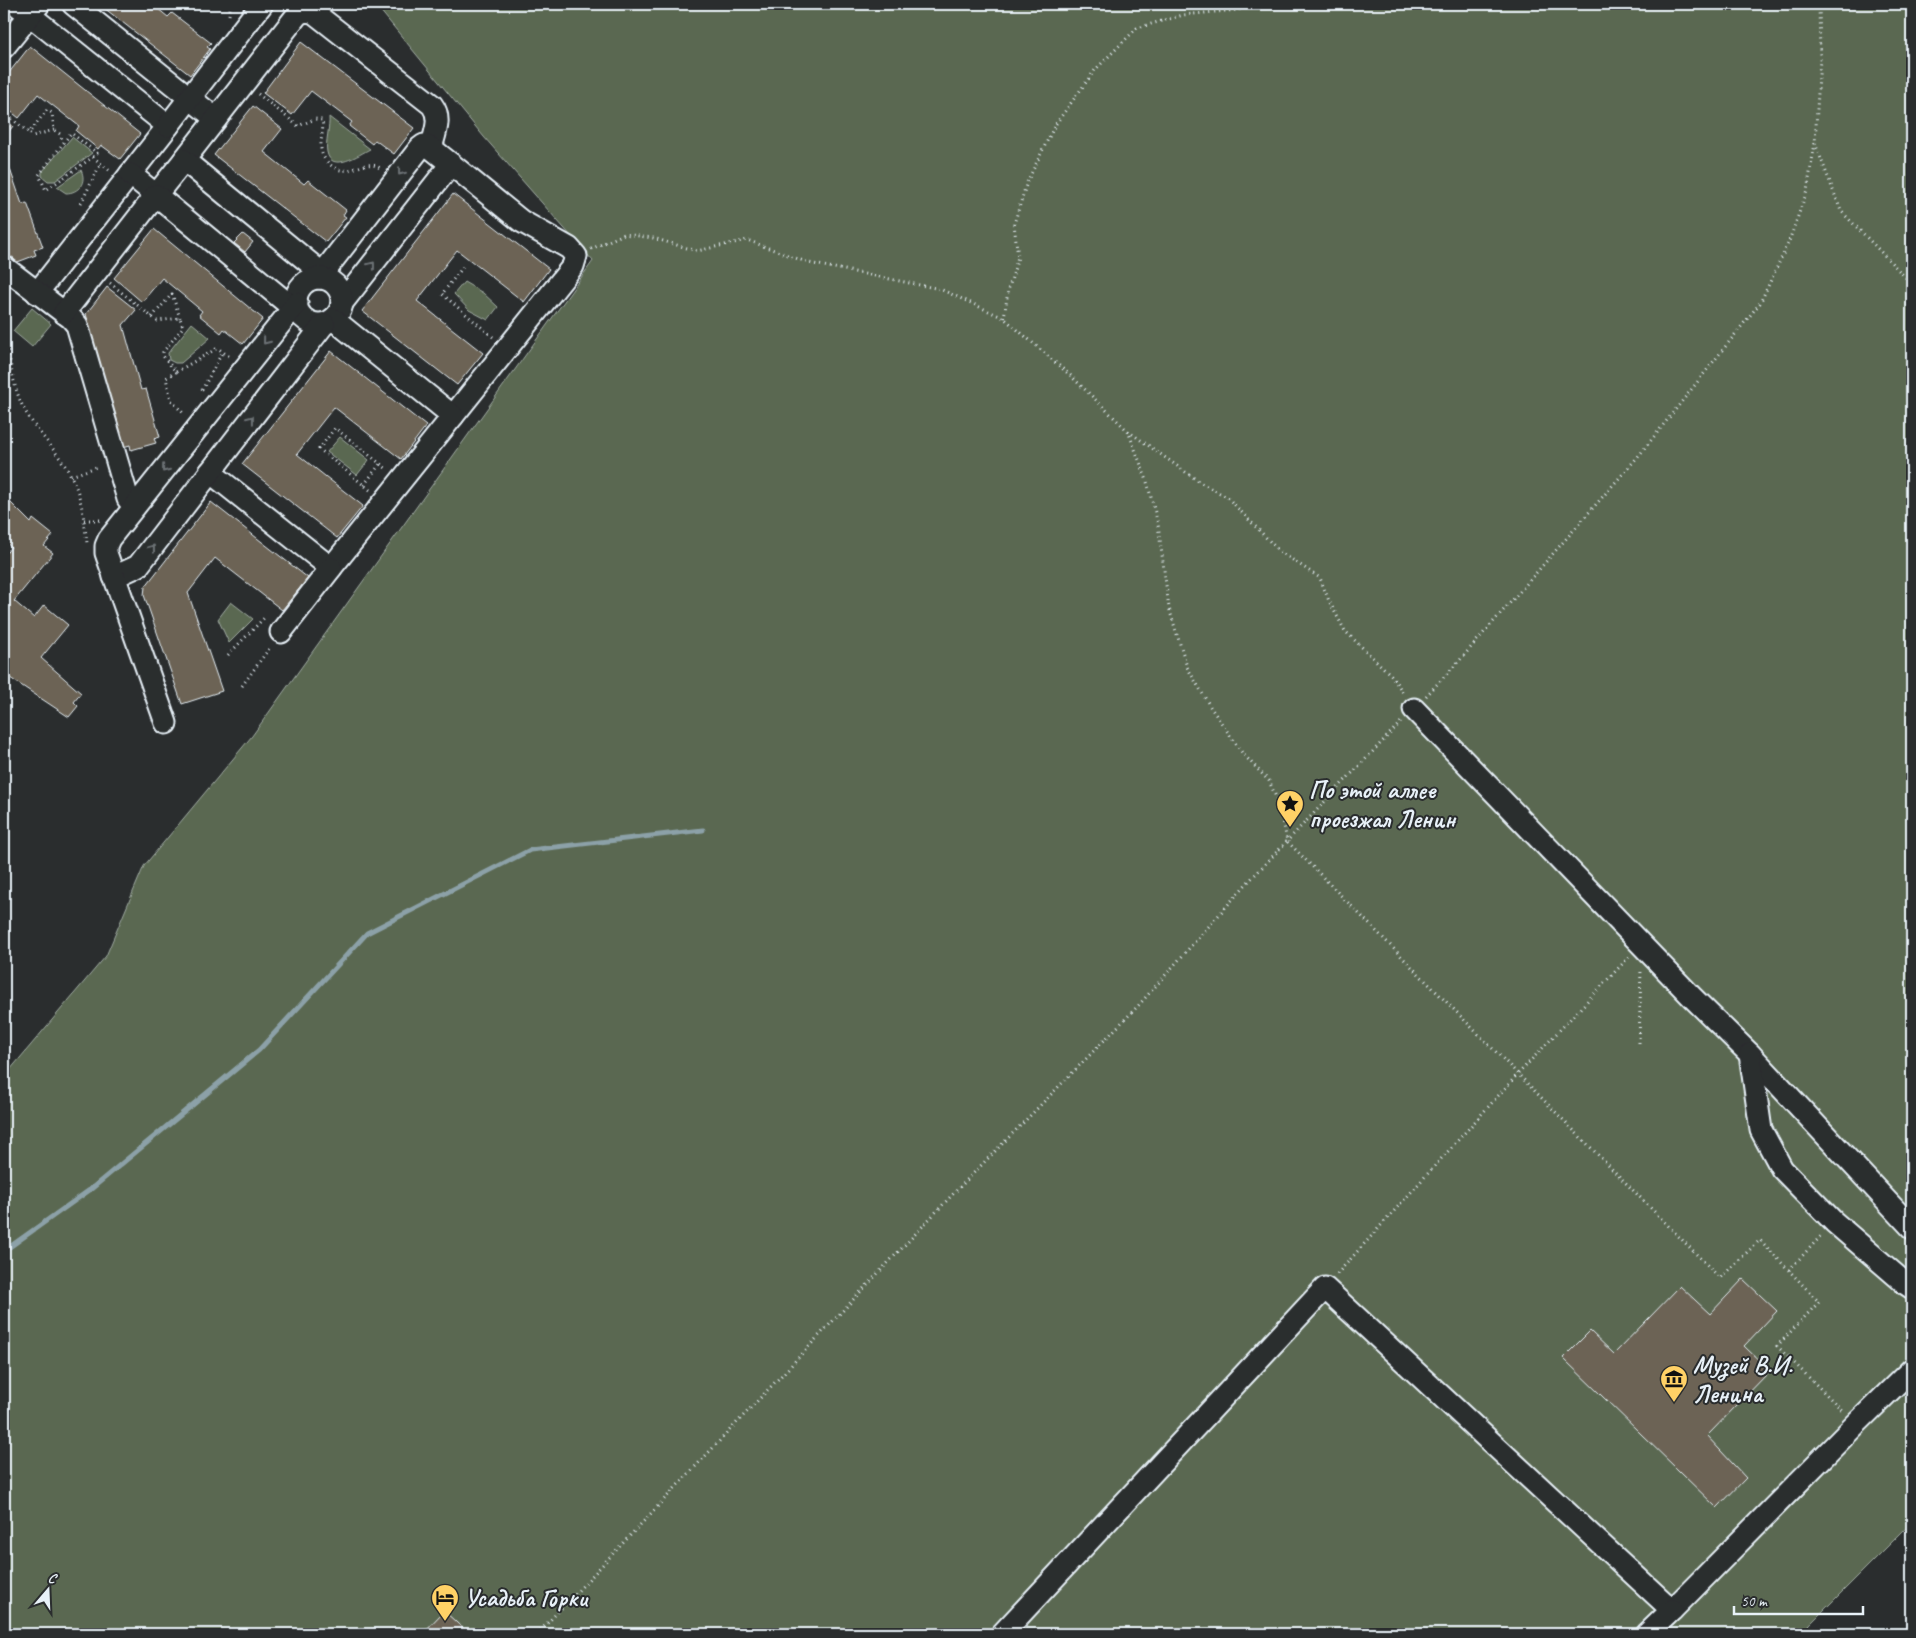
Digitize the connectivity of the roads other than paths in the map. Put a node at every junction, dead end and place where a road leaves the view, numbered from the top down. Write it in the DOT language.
graph roads {
  1 [pos="73,4"];
  2 [pos="262,4"];
  3 [pos="28,8"];
  4 [pos="4,47"];
  5 [pos="190,98"];
  6 [pos="216,118"];
  7 [pos="168,126"];
  8 [pos="431,148"];
  9 [pos="184,160"];
  10 [pos="451,164"];
  11 [pos="121,173"];
  12 [pos="156,195"];
  13 [pos="4,267"];
  14 [pos="321,276"];
  15 [pos="37,293"];
  16 [pos="295,306"];
  17 [pos="64,313"];
  18 [pos="333,315"];
  19 [pos="453,416"];
  20 [pos="210,472"];
  21 [pos="135,506"];
  22 [pos="331,568"];
  23 [pos="114,577"];
  24 [pos="282,632"];
  25 [pos="1414,709"];
  26 [pos="166,723"];
  27 [pos="1750,1054"];
  28 [pos="1912,1228"];
  29 [pos="1912,1288"];
  30 [pos="1912,1370"];
  31 [pos="1672,1610"];
  32 [pos="1002,1634"];
  33 [pos="1647,1634"];
  1 -- 5 [label="lane"];
  2 -- 5 [label="lane"];
  3 -- 4 [label="lane"];
  3 -- 7 [label="lane"];
  5 -- 6 [label="lane"];
  5 -- 7 [label="lane"];
  6 -- 8 [label="lane"];
  6 -- 9 [label="lane"];
  7 -- 11 [label="lane"];
  8 -- 10 [label="lane"];
  8 -- 14 [label="lane, one-way"];
  9 -- 12 [label="lane"];
  9 -- 14 [label="lane"];
  18 -- 10 [label="lane, one-way"];
  10 -- 19 [label="lane"];
  11 -- 12 [label="lane"];
  11 -- 15 [label="lane"];
  12 -- 16 [label="lane"];
  12 -- 17 [label="lane"];
  13 -- 15 [label="lane"];
  14 -- 16 [label="lane"];
  14 -- 18 [label="lane"];
  15 -- 17 [label="lane"];
  16 -- 18 [label="lane"];
  16 -- 21 [label="lane, one-way"];
  17 -- 21 [label="lane"];
  18 -- 19 [label="lane"];
  20 -- 18 [label="lane, one-way"];
  19 -- 22 [label="lane"];
  20 -- 22 [label="lane"];
  23 -- 20 [label="lane, one-way"];
  21 -- 23 [label="lane"];
  22 -- 24 [label="lane"];
  23 -- 26 [label="lane"];
  25 -- 27 [label="lane"];
  27 -- 28 [label="lane"];
  27 -- 29 [label="lane"];
  30 -- 31 [label="lane"];
  31 -- 32 [label="lane"];
  31 -- 33 [label="lane"];
}
